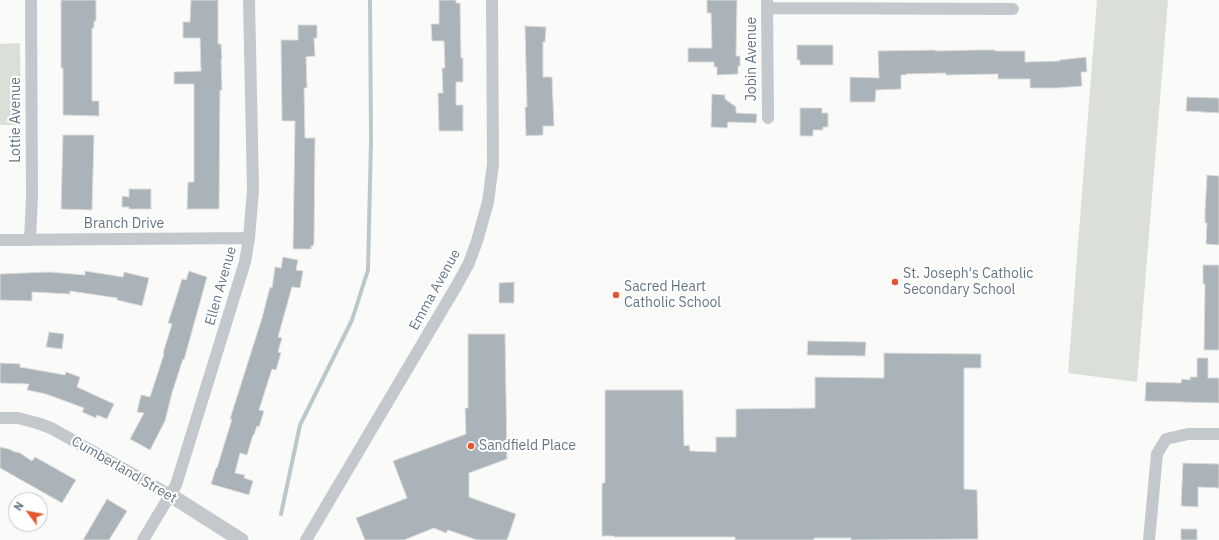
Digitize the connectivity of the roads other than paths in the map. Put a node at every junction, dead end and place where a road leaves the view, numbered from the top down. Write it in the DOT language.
graph roads {
  1 [pos="31,0"];
  2 [pos="249,0"];
  3 [pos="492,0"];
  4 [pos="767,4"];
  5 [pos="1013,10"];
  6 [pos="768,118"];
  7 [pos="249,238"];
  8 [pos="0,240"];
  9 [pos="30,240"];
  10 [pos="0,418"];
  11 [pos="1219,434"];
  12 [pos="170,495"];
  13 [pos="143,540"];
  14 [pos="241,540"];
  15 [pos="306,540"];
  16 [pos="1149,540"];
  1 -- 9 [label="street, Lottie Avenue"];
  2 -- 7 [label="street, Ellen Avenue"];
  3 -- 15 [label="street, Emma Avenue"];
  4 -- 5 [label="street"];
  4 -- 6 [label="street, Jobin Avenue"];
  7 -- 9 [label="street, Branch Drive"];
  7 -- 12 [label="street, Ellen Avenue"];
  8 -- 9 [label="street, Branch Drive"];
  10 -- 12 [label="street, Cumberland Street"];
  11 -- 16 [label="street"];
  12 -- 13 [label="street, Ellen Avenue"];
  12 -- 14 [label="street, Cumberland Street"];
}
